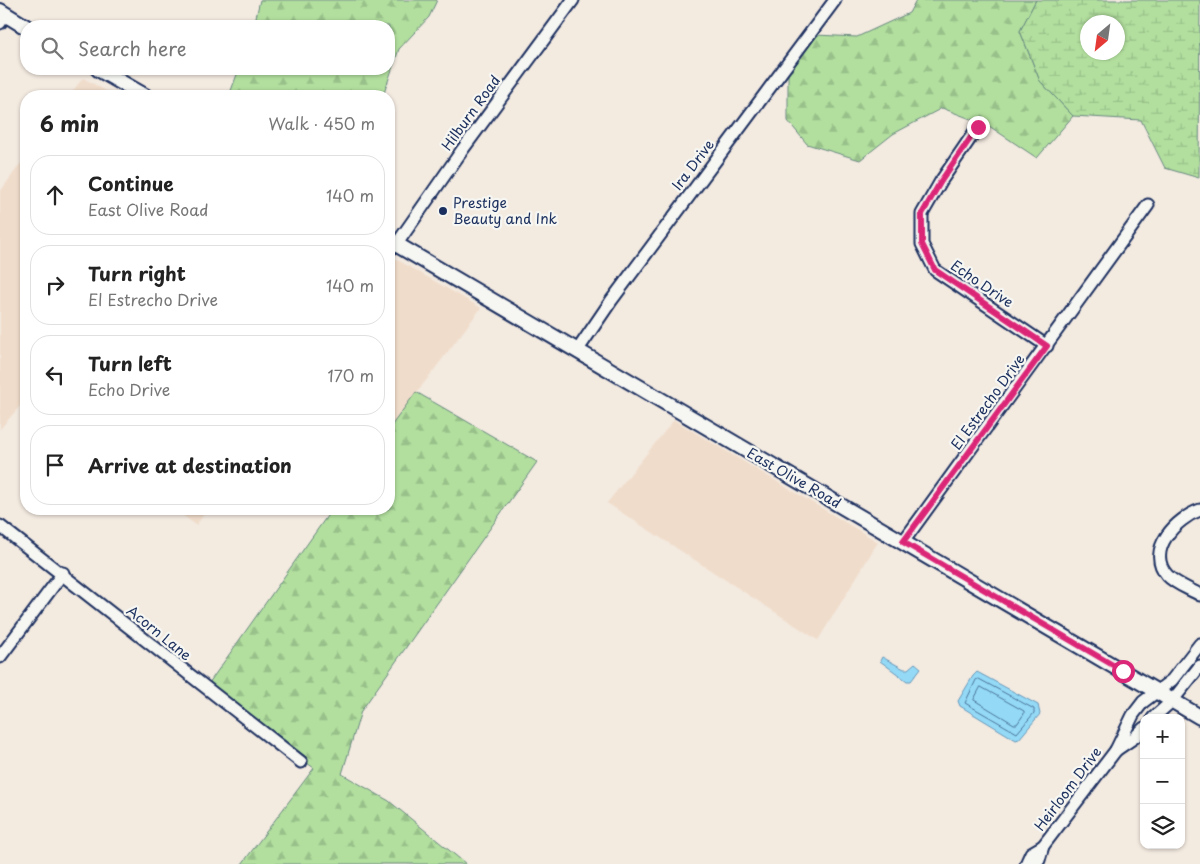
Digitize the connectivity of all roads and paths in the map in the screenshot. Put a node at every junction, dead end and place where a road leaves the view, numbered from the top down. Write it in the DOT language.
graph roads {
  1 [pos="573,0"];
  2 [pos="835,0"];
  3 [pos="2,16"];
  4 [pos="20,24"];
  5 [pos="108,75"];
  6 [pos="135,90"];
  7 [pos="978,127"];
  8 [pos="1148,205"];
  9 [pos="395,239"];
  10 [pos="395,243"];
  11 [pos="1047,346"];
  12 [pos="577,351"];
  13 [pos="1200,510"];
  14 [pos="0,526"];
  15 [pos="903,542"];
  16 [pos="63,573"];
  17 [pos="1200,595"];
  18 [pos="1200,644"];
  19 [pos="0,657"];
  20 [pos="1200,666"];
  21 [pos="1157,692"];
  22 [pos="1172,701"];
  23 [pos="1157,714"];
  24 [pos="1200,717"];
  25 [pos="1140,732"];
  26 [pos="1116,750"];
  27 [pos="301,762"];
  28 [pos="1043,846"];
  29 [pos="1026,864"];
  30 [pos="1036,864"];
  1 -- 9 [label="street, Hilburn Road"];
  2 -- 12 [label="street, Ira Drive"];
  3 -- 4 [label="street"];
  5 -- 6 [label="street"];
  7 -- 11 [label="street, Echo Drive"];
  8 -- 11 [label="street, El Estrecho Drive"];
  10 -- 12 [label="street, East Olive Road"];
  11 -- 15 [label="street, El Estrecho Drive"];
  12 -- 15 [label="street, East Olive Road"];
  13 -- 17 [label="street"];
  14 -- 16 [label="street, Acorn Lane"];
  15 -- 21 [label="street, East Olive Road"];
  16 -- 19 [label="street"];
  16 -- 27 [label="street, Acorn Lane"];
  18 -- 21 [label="street, Heirloom Drive"];
  20 -- 22 [label="street"];
  21 -- 22 [label="street, East Olive Road"];
  21 -- 26 [label="street, Heirloom Drive"];
  22 -- 23 [label="street"];
  22 -- 24 [label="street, East Olive Road"];
  25 -- 26 [label="street, Heirloom Drive"];
  26 -- 28 [label="street, Heirloom Drive"];
  28 -- 29 [label="street, Heirloom Drive"];
  28 -- 30 [label="street, Heirloom Drive"];
}
